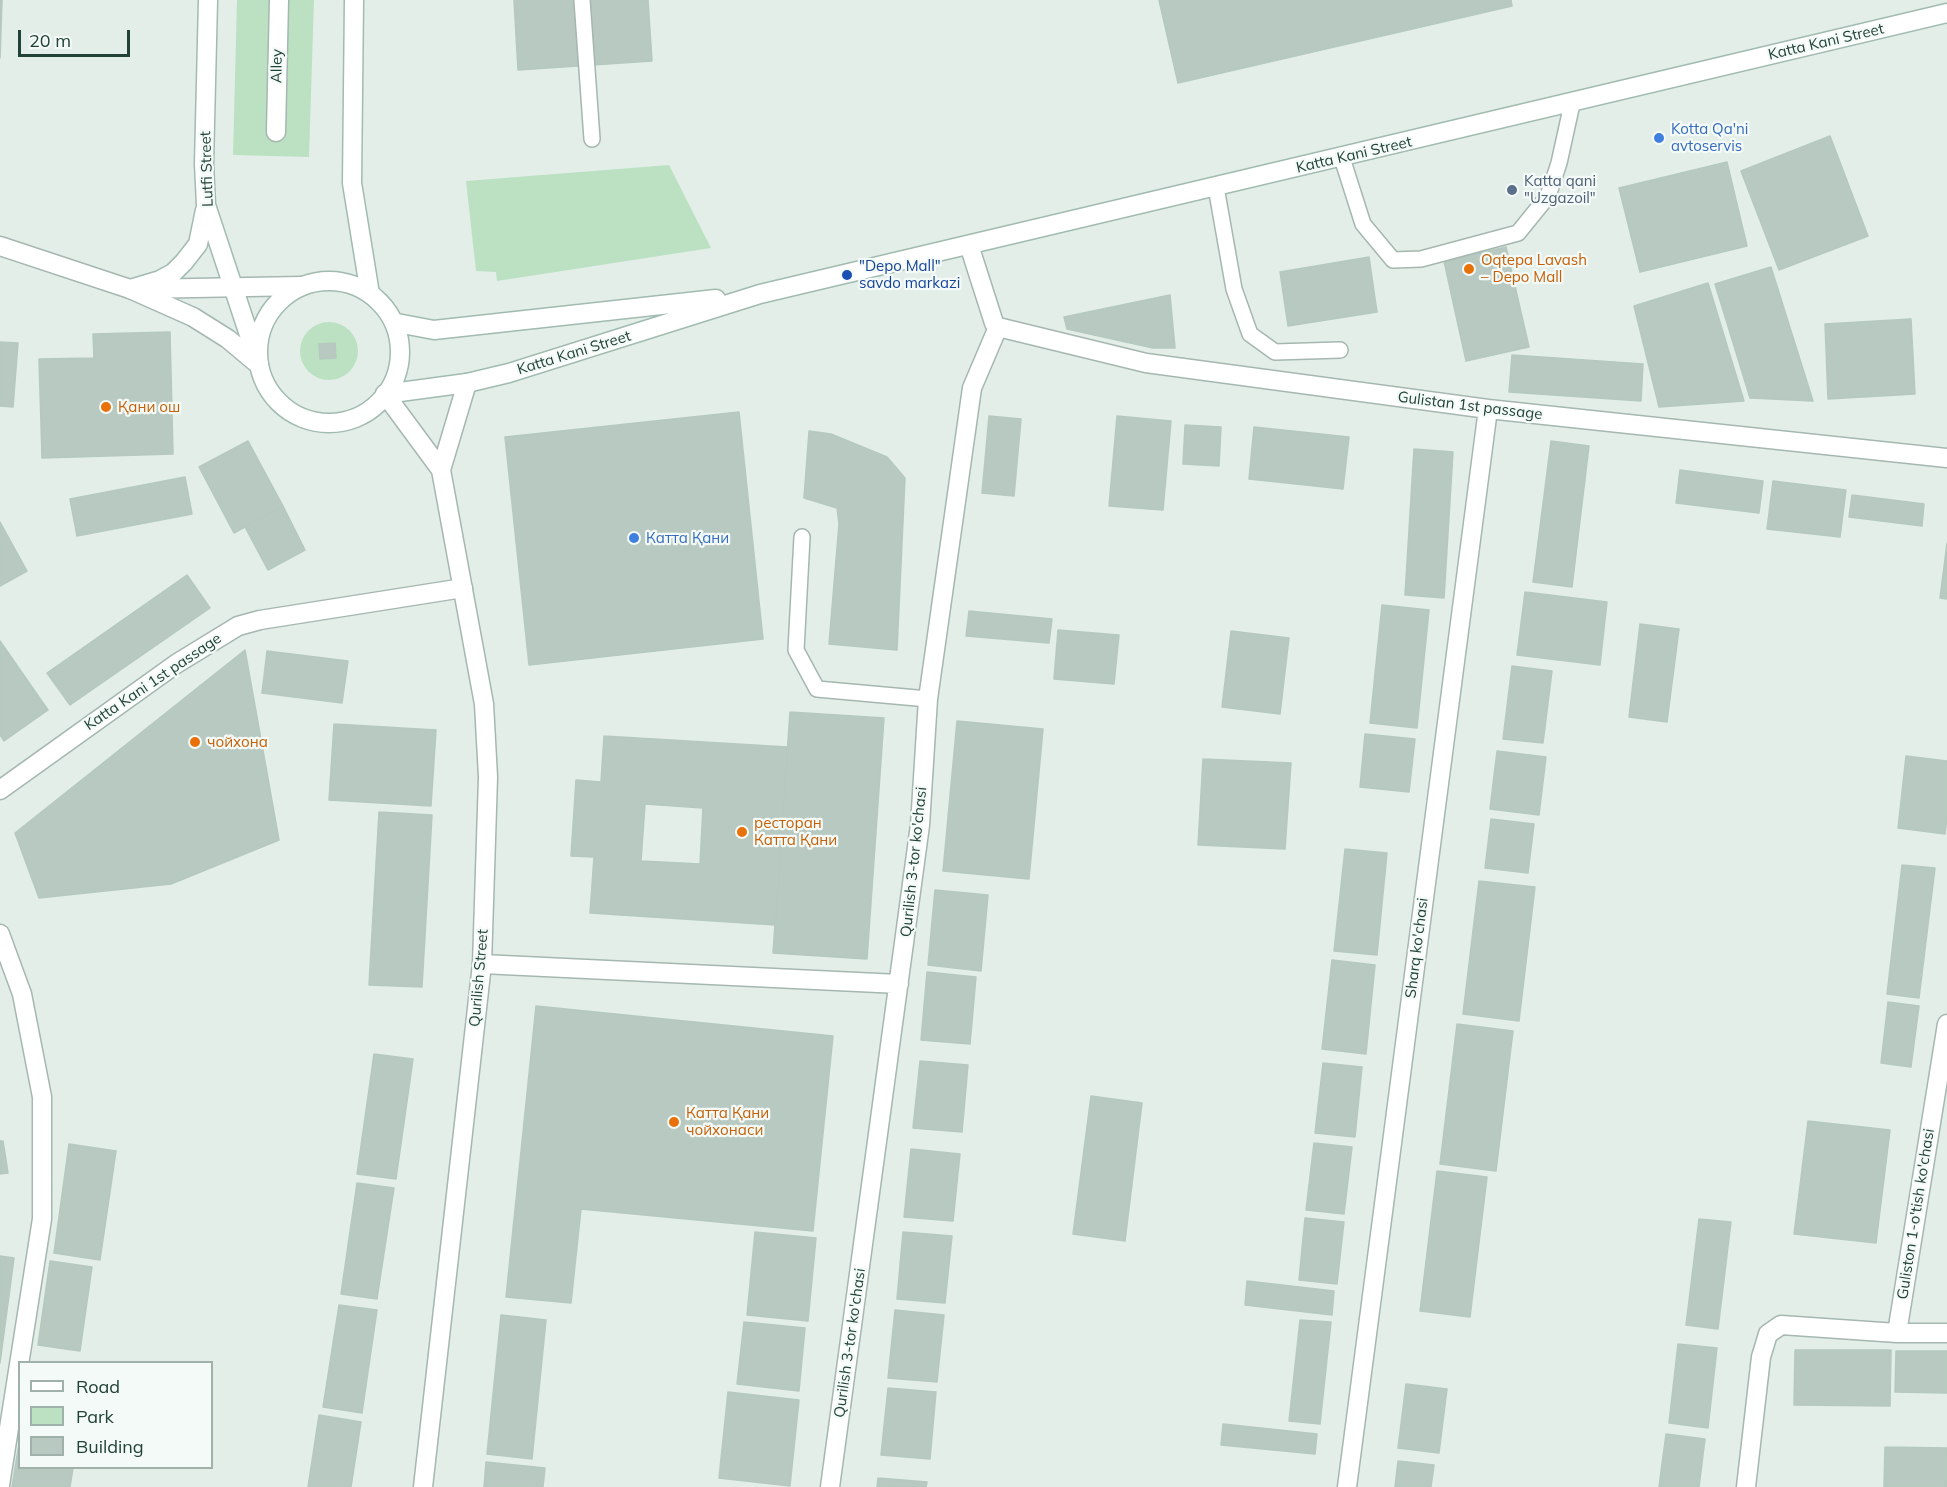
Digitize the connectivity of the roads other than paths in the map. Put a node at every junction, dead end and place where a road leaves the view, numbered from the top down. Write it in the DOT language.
graph roads {
  1 [pos="208,0"];
  2 [pos="279,0"];
  3 [pos="354,0"];
  4 [pos="582,0"];
  5 [pos="1947,13"];
  6 [pos="1572,104"];
  7 [pos="276,132"];
  8 [pos="592,140"];
  9 [pos="1342,158"];
  10 [pos="1216,187"];
  11 [pos="206,205"];
  12 [pos="0,246"];
  13 [pos="969,246"];
  14 [pos="233,286"];
  15 [pos="302,286"];
  16 [pos="130,289"];
  17 [pos="370,294"];
  18 [pos="760,294"];
  19 [pos="397,323"];
  20 [pos="998,327"];
  21 [pos="1340,350"];
  22 [pos="259,366"];
  23 [pos="467,383"];
  24 [pos="386,394"];
  25 [pos="1488,409"];
  26 [pos="1947,458"];
  27 [pos="441,470"];
  28 [pos="802,537"];
  29 [pos="463,588"];
  30 [pos="928,699"];
  31 [pos="2,784"];
  32 [pos="0,934"];
  33 [pos="482,964"];
  34 [pos="899,984"];
  35 [pos="1947,1024"];
  36 [pos="1897,1333"];
  37 [pos="1947,1333"];
  38 [pos="20,1361"];
  39 [pos="18,1371"];
  40 [pos="0,1485"];
  41 [pos="423,1487"];
  42 [pos="830,1487"];
  43 [pos="1347,1487"];
  44 [pos="1746,1487"];
  1 -- 11 [label="street, Lutfi Street"];
  2 -- 7 [label="street, Alley"];
  3 -- 17 [label="street"];
  4 -- 8 [label="lane"];
  5 -- 6 [label="street, Katta Kani Street"];
  6 -- 9 [label="street, Katta Kani Street"];
  6 -- 9 [label="lane"];
  9 -- 10 [label="street, Katta Kani Street"];
  10 -- 13 [label="street, Katta Kani Street"];
  10 -- 21 [label="lane"];
  11 -- 14 [label="street, Lutfi Street"];
  11 -- 16 [label="street"];
  12 -- 16 [label="street"];
  13 -- 18 [label="street, Katta Kani Street"];
  13 -- 20 [label="street"];
  14 -- 15 [label="street"];
  14 -- 16 [label="street"];
  14 -- 22 [label="street, Lutfi Street"];
  15 -- 17 [label="street"];
  15 -- 22 [label="street"];
  16 -- 22 [label="street"];
  17 -- 19 [label="street"];
  18 -- 19 [label="street, Katta Kani Street"];
  18 -- 23 [label="street, Katta Kani Street"];
  19 -- 24 [label="street"];
  20 -- 25 [label="street, Gulistan 1st passage"];
  20 -- 30 [label="street, Qurilish 3-tor ko'chasi"];
  22 -- 24 [label="street"];
  23 -- 24 [label="street, Katta Kani Street"];
  23 -- 27 [label="street, Qurilish Street"];
  24 -- 27 [label="street, Qurilish Street"];
  25 -- 26 [label="street, Gulistan 1st passage"];
  25 -- 43 [label="street, Sharq ko'chasi"];
  27 -- 29 [label="street, Qurilish Street"];
  28 -- 30 [label="lane"];
  29 -- 31 [label="street, Katta Kani 1st passage"];
  29 -- 33 [label="street, Qurilish Street"];
  30 -- 34 [label="street, Qurilish 3-tor ko'chasi"];
  32 -- 38 [label="street"];
  33 -- 34 [label="street"];
  33 -- 41 [label="street, Qurilish Street"];
  34 -- 42 [label="street, Qurilish 3-tor ko'chasi"];
  35 -- 36 [label="street, Guliston 1-o'tish ko'chasi"];
  36 -- 37 [label="street"];
  36 -- 44 [label="street"];
  39 -- 40 [label="street"];
}
